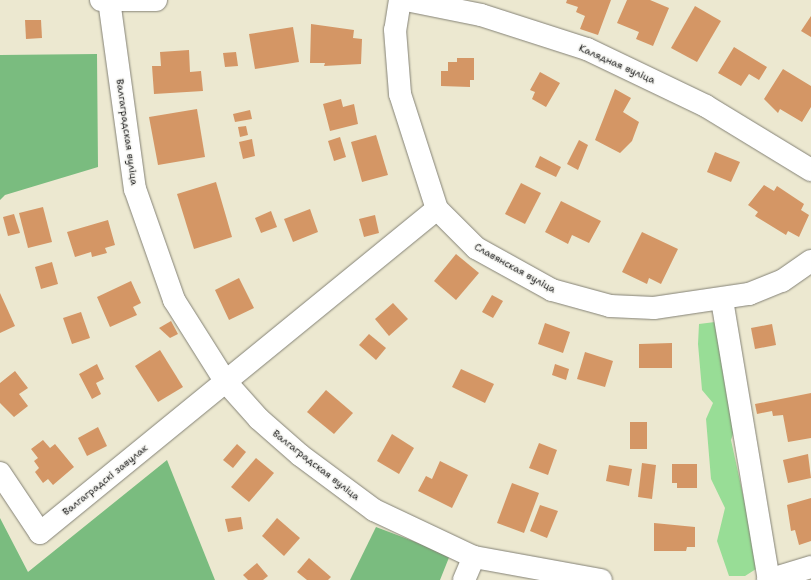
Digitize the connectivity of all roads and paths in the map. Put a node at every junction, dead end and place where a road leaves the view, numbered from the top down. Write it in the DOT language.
graph roads {
  1 [pos="101,0"];
  2 [pos="109,0"];
  3 [pos="156,0"];
  4 [pos="400,0"];
  5 [pos="406,0"];
  6 [pos="811,170"];
  7 [pos="437,209"];
  8 [pos="811,261"];
  9 [pos="722,300"];
  10 [pos="225,381"];
  11 [pos="0,473"];
  12 [pos="474,557"];
  13 [pos="811,567"];
  14 [pos="464,580"];
  15 [pos="601,580"];
  16 [pos="769,580"];
  1 -- 2 [label="street"];
  2 -- 3 [label="street"];
  2 -- 10 [label="street, Валгаградская вуліца"];
  4 -- 7 [label="street, Славянская вуліца"];
  5 -- 6 [label="street, Калядная вуліца"];
  7 -- 9 [label="street, Славянская вуліца"];
  7 -- 10 [label="street"];
  8 -- 9 [label="street, Славянская вуліца"];
  9 -- 16 [label="street"];
  10 -- 11 [label="street, Валгаградскі завулак"];
  10 -- 12 [label="street, Валгаградская вуліца"];
  12 -- 14 [label="street"];
  12 -- 15 [label="street, Валгаградская вуліца"];
  13 -- 16 [label="street"];
}
